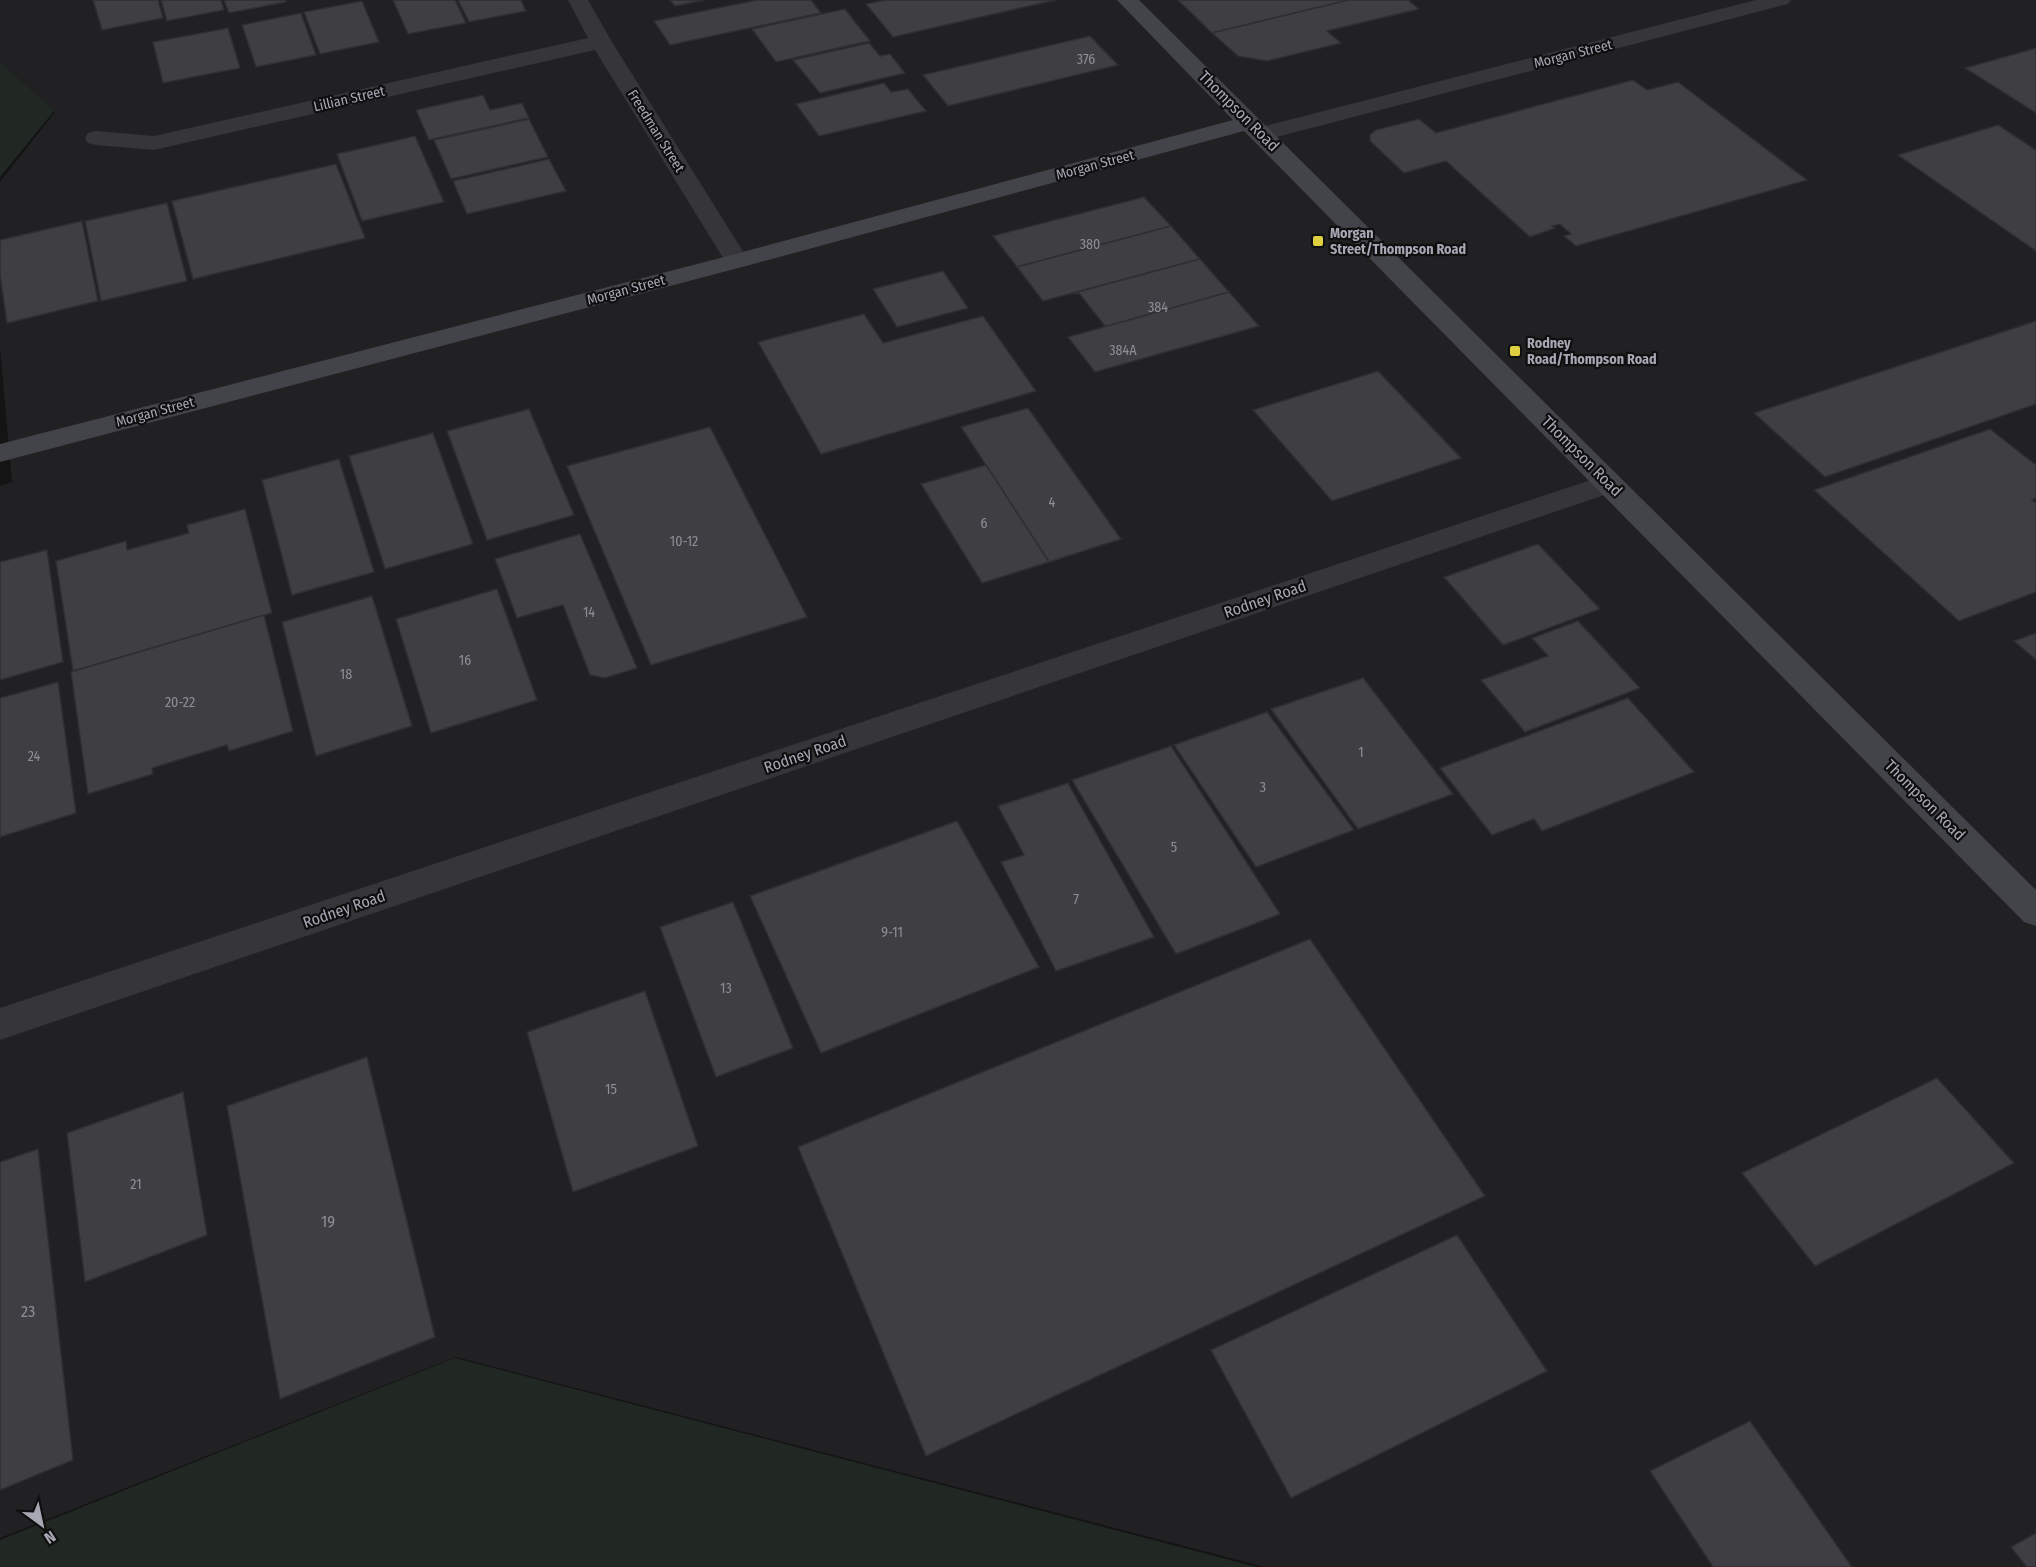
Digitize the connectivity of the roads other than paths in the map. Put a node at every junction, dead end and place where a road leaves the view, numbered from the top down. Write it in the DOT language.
graph roads {
  1 [pos="578,0"];
  2 [pos="1127,0"];
  3 [pos="1781,0"];
  4 [pos="601,42"];
  5 [pos="1256,128"];
  6 [pos="96,138"];
  7 [pos="737,261"];
  8 [pos="0,453"];
  9 [pos="1609,483"];
  10 [pos="2036,912"];
  11 [pos="0,1024"];
  1 -- 4 [label="street, Freedman Street"];
  2 -- 5 [label="main road, Thompson Road"];
  3 -- 5 [label="street, Morgan Street"];
  4 -- 6 [label="street, Lillian Street"];
  4 -- 7 [label="street, Freedman Street"];
  5 -- 7 [label="main road, Morgan Street"];
  5 -- 9 [label="main road, Thompson Road"];
  7 -- 8 [label="main road, Morgan Street"];
  9 -- 10 [label="main road, Thompson Road"];
  9 -- 11 [label="street, Rodney Road"];
}
